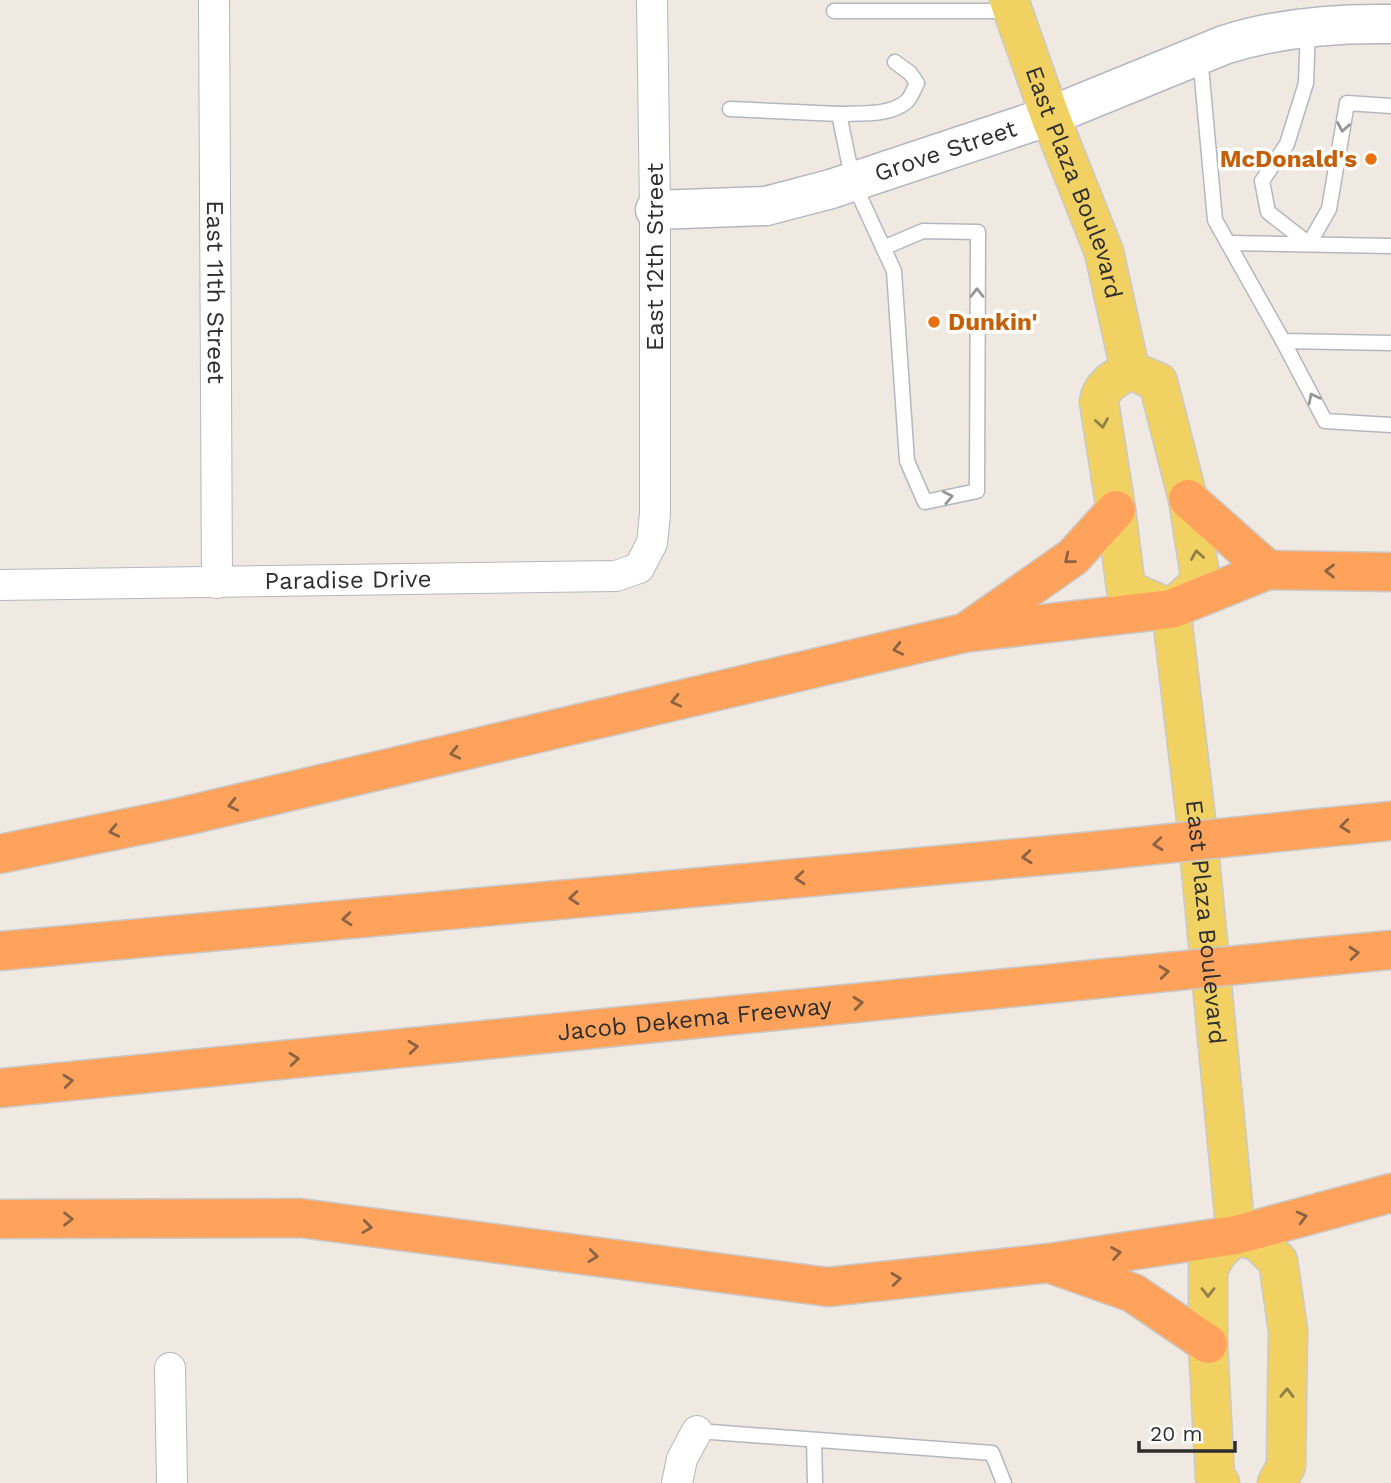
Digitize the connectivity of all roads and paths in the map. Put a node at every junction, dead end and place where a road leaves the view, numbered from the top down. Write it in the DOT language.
graph roads {
  1 [pos="214,0"];
  2 [pos="652,0"];
  3 [pos="1011,6"];
  4 [pos="834,11"];
  5 [pos="1391,24"];
  6 [pos="1308,29"];
  7 [pos="1200,55"];
  8 [pos="895,62"];
  9 [pos="1391,106"];
  10 [pos="730,109"];
  11 [pos="839,114"];
  12 [pos="1050,116"];
  13 [pos="853,182"];
  14 [pos="656,210"];
  15 [pos="1228,243"];
  16 [pos="1309,244"];
  17 [pos="1391,246"];
  18 [pos="883,248"];
  19 [pos="1283,341"];
  20 [pos="1391,343"];
  21 [pos="1130,370"];
  22 [pos="1391,425"];
  23 [pos="1188,499"];
  24 [pos="1116,510"];
  25 [pos="655,514"];
  26 [pos="1268,570"];
  27 [pos="1391,572"];
  28 [pos="217,583"];
  29 [pos="0,585"];
  30 [pos="1171,609"];
  31 [pos="964,633"];
  32 [pos="1391,821"];
  33 [pos="0,854"];
  34 [pos="1391,950"];
  35 [pos="0,951"];
  36 [pos="0,1088"];
  37 [pos="1391,1193"];
  38 [pos="0,1219"];
  39 [pos="1236,1235"];
  40 [pos="1049,1263"];
  41 [pos="1208,1344"];
  42 [pos="170,1368"];
  43 [pos="697,1432"];
  44 [pos="814,1440"];
  45 [pos="172,1483"];
  46 [pos="677,1483"];
  47 [pos="815,1483"];
  48 [pos="1004,1483"];
  49 [pos="1220,1483"];
  50 [pos="1277,1483"];
  1 -- 28 [label="street, East 11th Street"];
  2 -- 14 [label="street, East 12th Street"];
  3 -- 4 [label="lane"];
  3 -- 12 [label="main road, East Plaza Boulevard"];
  5 -- 6 [label="street, Grove Street"];
  6 -- 7 [label="street, Grove Street"];
  6 -- 16 [label="lane"];
  7 -- 12 [label="street, Grove Street"];
  7 -- 15 [label="lane"];
  8 -- 11 [label="lane"];
  9 -- 16 [label="lane, one-way"];
  10 -- 11 [label="lane"];
  11 -- 13 [label="lane"];
  12 -- 13 [label="street, Grove Street"];
  12 -- 21 [label="main road, East Plaza Boulevard"];
  13 -- 14 [label="street, Grove Street"];
  13 -- 18 [label="lane"];
  14 -- 25 [label="street, East 12th Street"];
  15 -- 16 [label="lane"];
  15 -- 19 [label="lane"];
  16 -- 17 [label="lane"];
  18 -- 18 [label="lane, one-way"];
  19 -- 20 [label="lane"];
  22 -- 19 [label="lane, one-way"];
  21 -- 23 [label="main road"];
  21 -- 24 [label="main road, one-way"];
  23 -- 26 [label="highway"];
  30 -- 23 [label="main road, one-way"];
  24 -- 30 [label="main road"];
  24 -- 31 [label="highway, one-way"];
  25 -- 28 [label="street, Paradise Drive"];
  27 -- 26 [label="highway, one-way"];
  26 -- 30 [label="highway"];
  28 -- 29 [label="street, Paradise Drive"];
  30 -- 31 [label="highway"];
  30 -- 39 [label="main road, East Plaza Boulevard"];
  31 -- 33 [label="highway, one-way"];
  32 -- 35 [label="highway, one-way, bridge"];
  36 -- 34 [label="highway, Jacob Dekema Freeway, one-way, bridge"];
  39 -- 37 [label="highway, one-way"];
  38 -- 40 [label="highway, one-way"];
  40 -- 39 [label="highway, one-way"];
  39 -- 41 [label="main road, one-way"];
  50 -- 39 [label="main road, one-way"];
  40 -- 41 [label="highway"];
  41 -- 49 [label="main road"];
  42 -- 45 [label="street"];
  43 -- 44 [label="lane"];
  43 -- 46 [label="street"];
  44 -- 47 [label="lane"];
  44 -- 48 [label="lane"];
}
